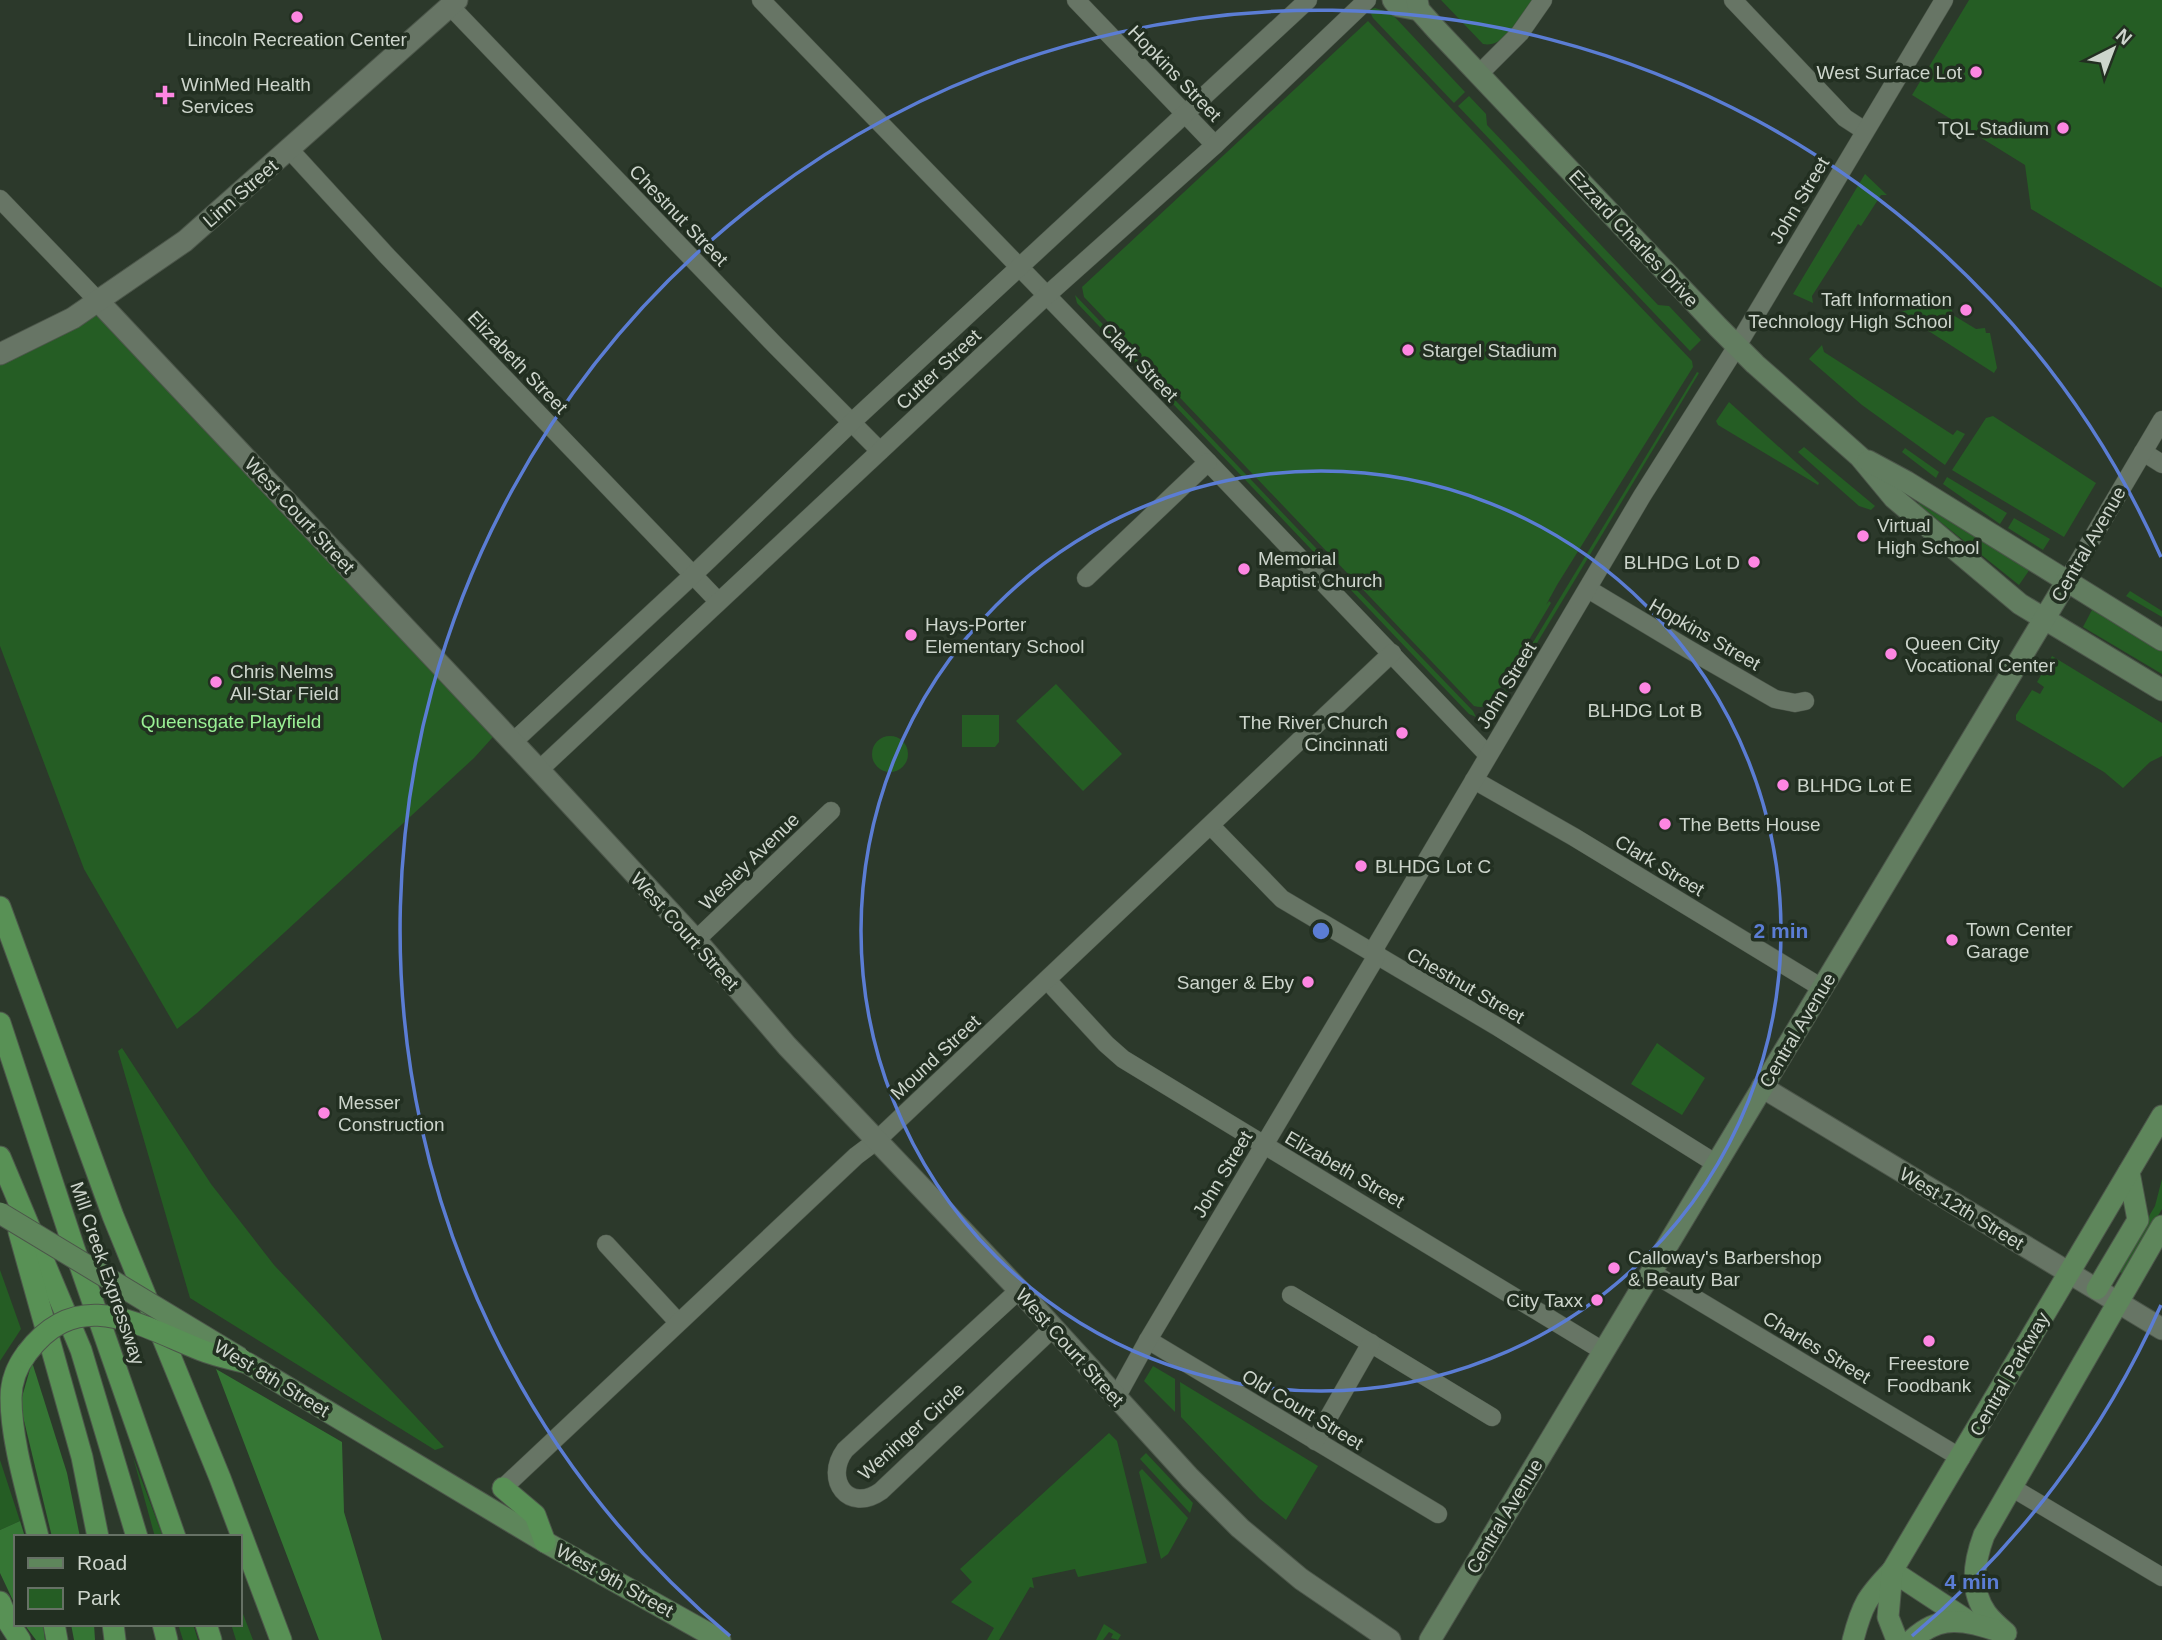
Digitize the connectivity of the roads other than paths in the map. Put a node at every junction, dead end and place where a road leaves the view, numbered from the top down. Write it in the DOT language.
graph roads {
  1 [pos="761,0"];
  2 [pos="1076,0"];
  3 [pos="1308,0"];
  4 [pos="1367,0"];
  5 [pos="1392,0"];
  6 [pos="1543,0"];
  7 [pos="1733,0"];
  8 [pos="1944,0"];
  9 [pos="454,3"];
  10 [pos="1418,5"];
  11 [pos="1479,74"];
  12 [pos="1186,114"];
  13 [pos="1865,131"];
  14 [pos="1215,145"];
  15 [pos="289,149"];
  16 [pos="0,199"];
  17 [pos="1019,267"];
  18 [pos="1046,296"];
  19 [pos="99,302"];
  20 [pos="1737,346"];
  21 [pos="0,354"];
  22 [pos="2162,420"];
  23 [pos="852,422"];
  24 [pos="880,451"];
  25 [pos="2143,452"];
  26 [pos="1860,457"];
  27 [pos="1208,462"];
  28 [pos="2162,464"];
  29 [pos="693,575"];
  30 [pos="1086,578"];
  31 [pos="2067,581"];
  32 [pos="1588,589"];
  33 [pos="718,601"];
  34 [pos="2044,620"];
  35 [pos="2162,640"];
  36 [pos="1392,653"];
  37 [pos="2162,690"];
  38 [pos="1805,701"];
  39 [pos="513,743"];
  40 [pos="1488,755"];
  41 [pos="539,770"];
  42 [pos="1474,780"];
  43 [pos="831,811"];
  44 [pos="1211,826"];
  45 [pos="0,907"];
  46 [pos="696,940"];
  47 [pos="1376,957"];
  48 [pos="1047,980"];
  49 [pos="1822,988"];
  50 [pos="0,1023"];
  51 [pos="1762,1087"];
  52 [pos="2162,1116"];
  53 [pos="876,1141"];
  54 [pos="1264,1146"];
  55 [pos="0,1157"];
  56 [pos="0,1163"];
  57 [pos="1715,1163"];
  58 [pos="2129,1172"];
  59 [pos="0,1213"];
  60 [pos="2162,1226"];
  61 [pos="606,1244"];
  62 [pos="1651,1272"];
  63 [pos="2070,1273"];
  64 [pos="2097,1289"];
  65 [pos="1019,1290"];
  66 [pos="1291,1295"];
  67 [pos="2119,1302"];
  68 [pos="678,1322"];
  69 [pos="1053,1328"];
  70 [pos="2162,1329"];
  71 [pos="1148,1340"];
  72 [pos="1371,1343"];
  73 [pos="1603,1351"];
  74 [pos="247,1363"];
  75 [pos="1116,1398"];
  76 [pos="1492,1417"];
  77 [pos="1315,1441"];
  78 [pos="1961,1458"];
  79 [pos="2011,1487"];
  80 [pos="503,1488"];
  81 [pos="1438,1514"];
  82 [pos="38,1535"];
  83 [pos="98,1535"];
  84 [pos="136,1535"];
  85 [pos="174,1535"];
  86 [pos="241,1535"];
  87 [pos="242,1536"];
  88 [pos="545,1542"];
  89 [pos="1892,1571"];
  90 [pos="2162,1577"];
  91 [pos="0,1602"];
  92 [pos="1968,1621"];
  93 [pos="2011,1637"];
  94 [pos="20,1640"];
  95 [pos="281,1640"];
  96 [pos="720,1640"];
  97 [pos="1390,1640"];
  98 [pos="1430,1640"];
  99 [pos="1853,1640"];
  100 [pos="1897,1640"];
  101 [pos="1912,1640"];
  1 -- 17 [label="street, Clark Street"];
  2 -- 12 [label="street, Hopkins Street"];
  3 -- 12 [label="street, Cutter Street"];
  4 -- 14 [label="street, Cutter Street"];
  5 -- 10 [label="main road, Ezzard Charles Drive"];
  6 -- 11 [label="street"];
  7 -- 13 [label="street"];
  8 -- 13 [label="street, John Street"];
  9 -- 15 [label="street, Linn Street"];
  9 -- 23 [label="street, Chestnut Street"];
  10 -- 11 [label="main road, Ezzard Charles Drive"];
  11 -- 20 [label="main road, Ezzard Charles Drive"];
  12 -- 14 [label="street, Hopkins Street"];
  12 -- 17 [label="street, Cutter Street"];
  13 -- 20 [label="street, John Street"];
  14 -- 18 [label="street, Cutter Street"];
  15 -- 19 [label="street, Linn Street"];
  15 -- 29 [label="street, Elizabeth Street"];
  16 -- 19 [label="street, West Court Street"];
  17 -- 18 [label="street, Clark Street"];
  17 -- 23 [label="street, Cutter Street"];
  18 -- 24 [label="street, Cutter Street"];
  18 -- 27 [label="street, Clark Street"];
  19 -- 21 [label="street, Linn Street"];
  19 -- 39 [label="street, West Court Street"];
  20 -- 26 [label="main road, Ezzard Charles Drive"];
  20 -- 32 [label="street, John Street"];
  22 -- 25 [label="street, Central Avenue"];
  23 -- 24 [label="street, Chestnut Street"];
  23 -- 29 [label="street, Cutter Street"];
  24 -- 33 [label="street, Cutter Street"];
  25 -- 28 [label="street"];
  25 -- 31 [label="street, Central Avenue"];
  26 -- 31 [label="main road, Ezzard Charles Drive"];
  26 -- 34 [label="main road, Ezzard Charles Drive"];
  27 -- 30 [label="street"];
  27 -- 36 [label="street, Clark Street"];
  29 -- 33 [label="street, Elizabeth Street"];
  29 -- 39 [label="street, Cutter Street"];
  31 -- 34 [label="main road, Central Avenue"];
  31 -- 35 [label="main road, Ezzard Charles Drive"];
  32 -- 38 [label="street, Hopkins Street"];
  32 -- 40 [label="street, John Street"];
  33 -- 41 [label="street, Cutter Street"];
  34 -- 37 [label="main road, Ezzard Charles Drive"];
  34 -- 49 [label="main road, Central Avenue"];
  36 -- 40 [label="street, Clark Street"];
  36 -- 44 [label="street, Mound Street"];
  39 -- 41 [label="street, West Court Street"];
  40 -- 42 [label="street, John Street"];
  41 -- 46 [label="street, West Court Street"];
  42 -- 47 [label="street, John Street"];
  42 -- 49 [label="street, Clark Street"];
  43 -- 46 [label="street, Wesley Avenue"];
  44 -- 47 [label="street, Chestnut Street"];
  44 -- 48 [label="street, Mound Street"];
  45 -- 86 [label="highway"];
  46 -- 53 [label="street, West Court Street"];
  47 -- 54 [label="street, John Street"];
  47 -- 57 [label="street, Chestnut Street"];
  48 -- 53 [label="street, Mound Street"];
  48 -- 54 [label="street, Elizabeth Street"];
  49 -- 51 [label="main road, Central Avenue"];
  50 -- 85 [label="highway, Mill Creek Expressway"];
  51 -- 57 [label="main road, Central Avenue"];
  51 -- 63 [label="street, West 12th Street"];
  52 -- 58 [label="main road, Central Parkway"];
  53 -- 65 [label="street, West Court Street"];
  53 -- 68 [label="street, Mound Street"];
  54 -- 71 [label="street, John Street"];
  54 -- 73 [label="street, Elizabeth Street"];
  55 -- 84 [label="highway"];
  56 -- 83 [label="highway"];
  57 -- 62 [label="main road, Central Avenue"];
  58 -- 63 [label="main road, Central Parkway"];
  58 -- 64 [label="main road"];
  59 -- 74 [label="main road, West 8th Street, bridge"];
  60 -- 67 [label="main road"];
  61 -- 68 [label="street"];
  62 -- 73 [label="main road, Central Avenue"];
  62 -- 78 [label="street, Charles Street"];
  63 -- 64 [label="street, West 12th Street"];
  63 -- 78 [label="main road, Central Parkway"];
  64 -- 67 [label="street, West 12th Street"];
  65 -- 69 [label="street, West Court Street"];
  65 -- 69 [label="street, Weninger Circle"];
  66 -- 72 [label="street"];
  67 -- 70 [label="street, West 12th Street"];
  67 -- 79 [label="main road"];
  68 -- 80 [label="street, Mound Street"];
  69 -- 75 [label="street, West Court Street"];
  71 -- 75 [label="street, John Street"];
  71 -- 77 [label="street, Old Court Street"];
  72 -- 76 [label="street"];
  72 -- 77 [label="street"];
  73 -- 98 [label="main road, Central Avenue"];
  74 -- 82 [label="highway, bridge"];
  74 -- 88 [label="main road, West 8th Street"];
  75 -- 97 [label="street, West Court Street"];
  77 -- 81 [label="street, Old Court Street"];
  78 -- 89 [label="main road, Central Parkway"];
  79 -- 90 [label="street"];
  79 -- 93 [label="main road"];
  80 -- 88 [label="highway"];
  87 -- 95 [label="highway"];
  88 -- 96 [label="main road, West 9th Street"];
  89 -- 92 [label="main road"];
  89 -- 99 [label="main road"];
  89 -- 100 [label="main road, Central Parkway"];
  91 -- 94 [label="highway"];
  92 -- 93 [label="main road"];
  92 -- 101 [label="main road"];
}
